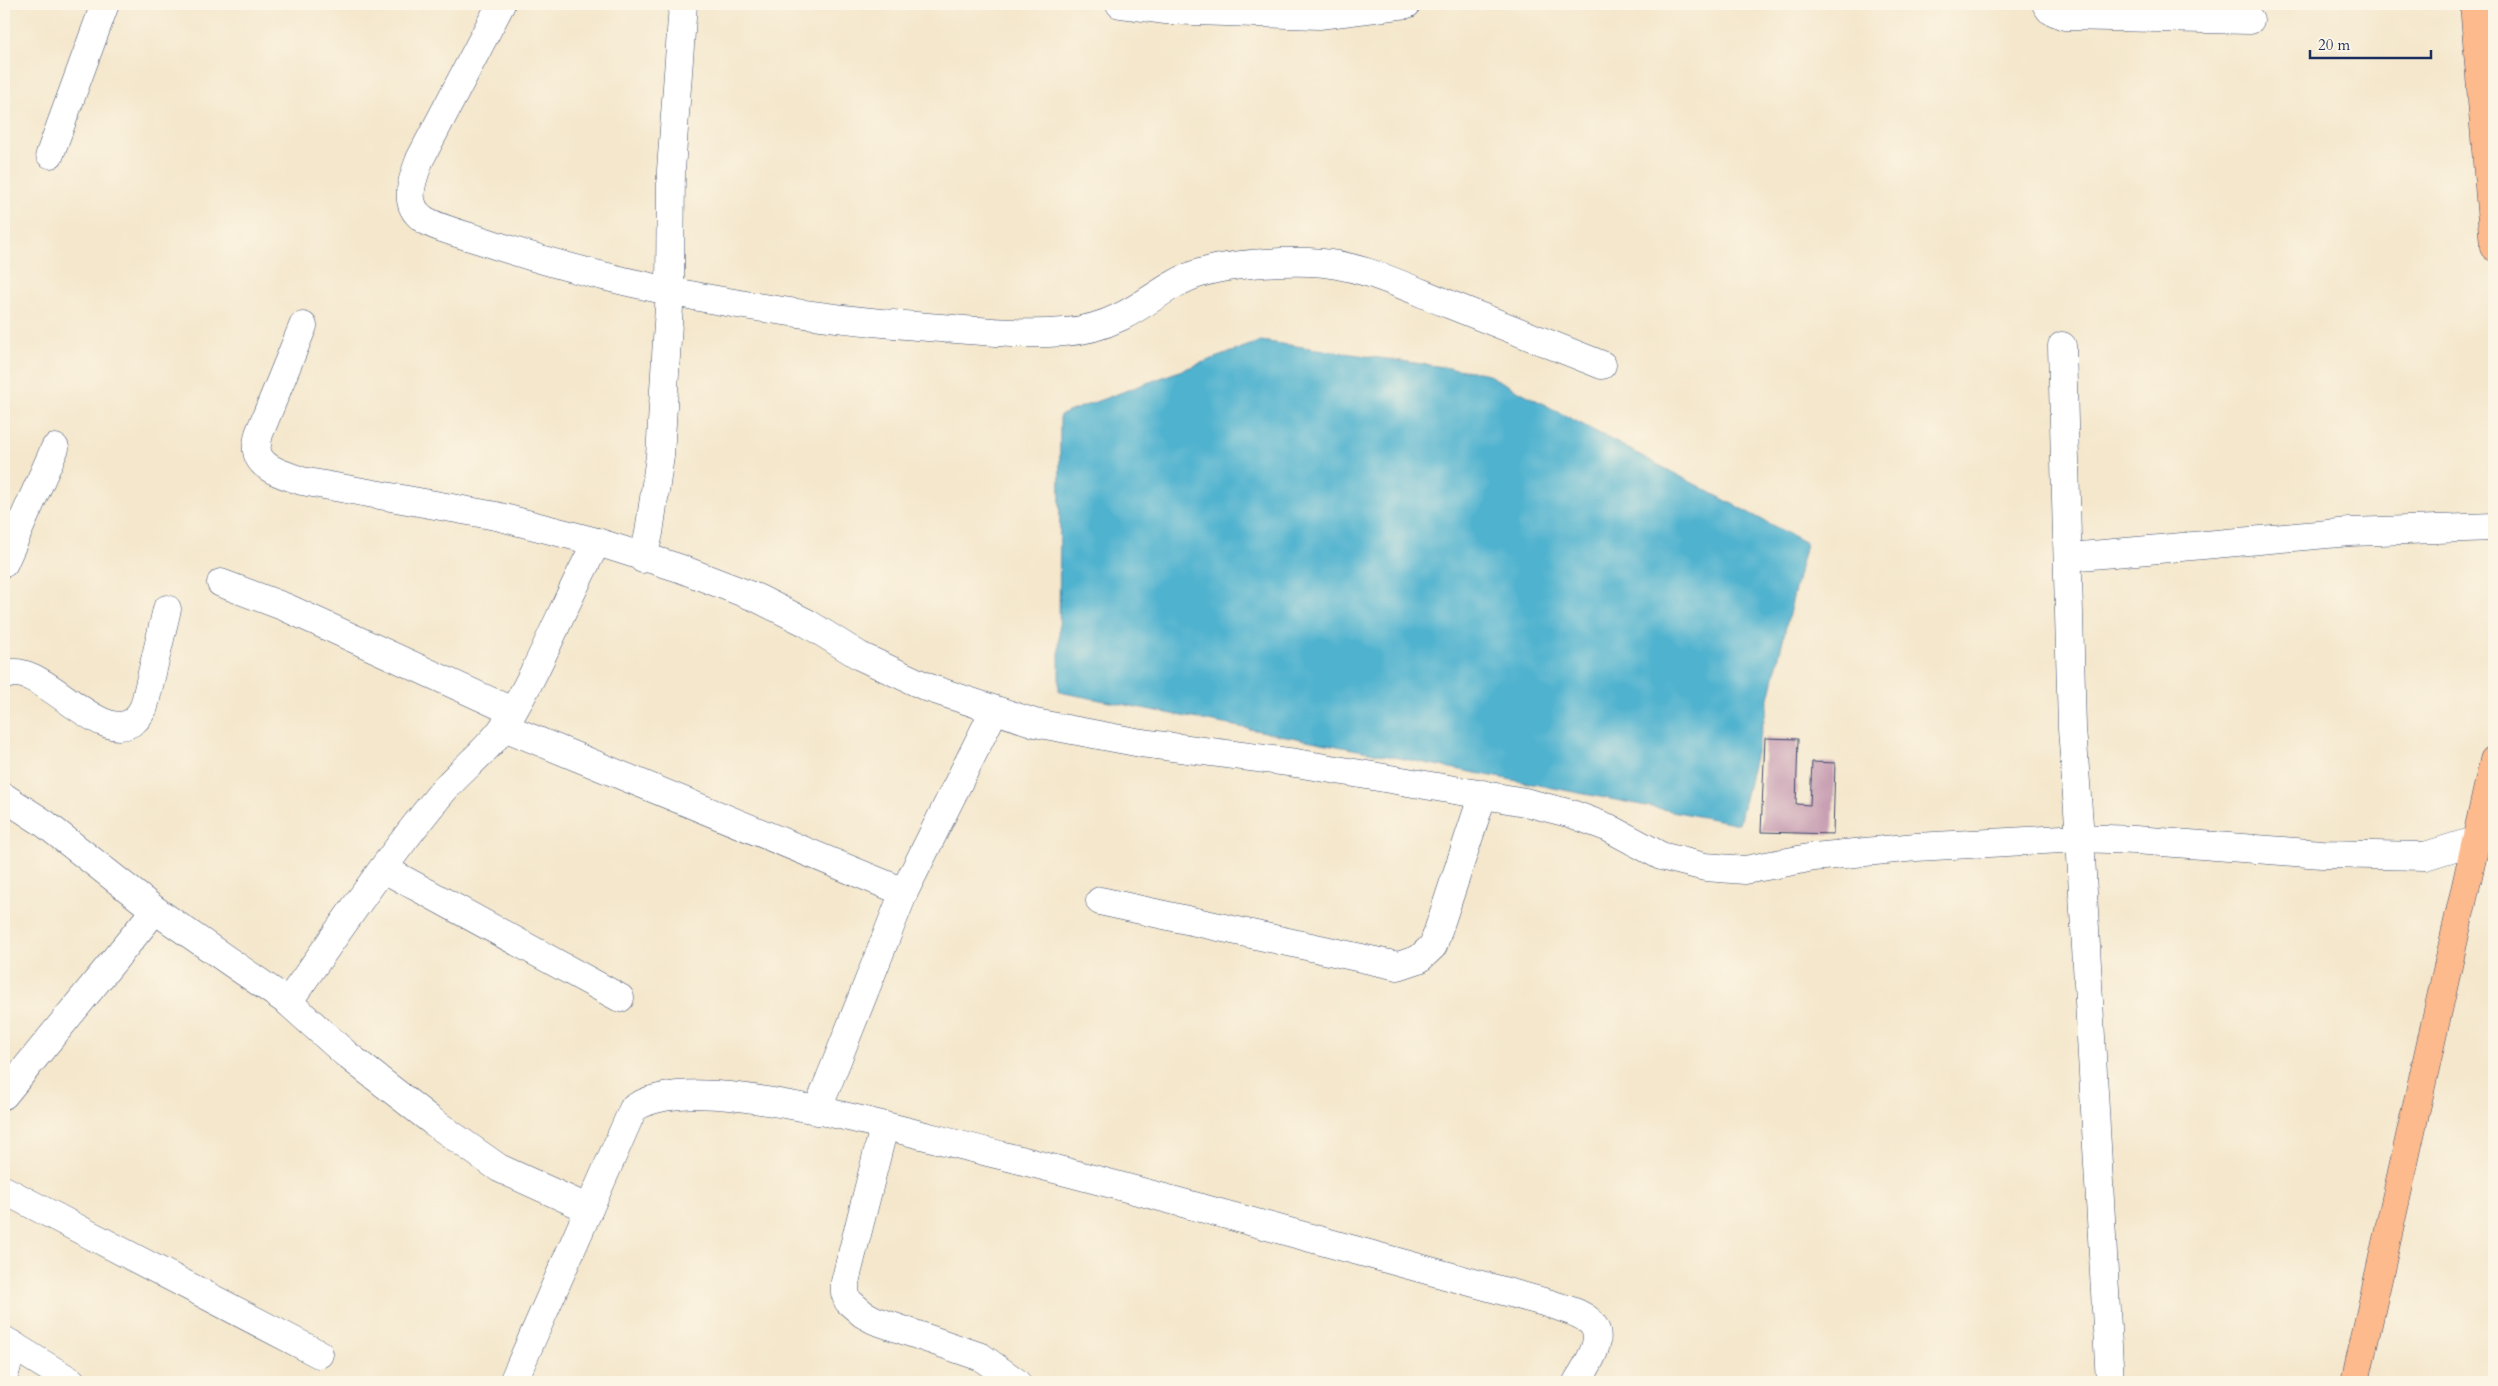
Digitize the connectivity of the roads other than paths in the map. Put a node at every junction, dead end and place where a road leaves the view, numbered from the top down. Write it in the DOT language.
graph roads {
  1 [pos="105,4"];
  2 [pos="500,4"];
  3 [pos="684,4"];
  4 [pos="1120,4"];
  5 [pos="1407,4"];
  6 [pos="2046,4"];
  7 [pos="2474,4"];
  8 [pos="2250,20"];
  9 [pos="50,154"];
  10 [pos="2494,247"];
  11 [pos="670,290"];
  12 [pos="303,326"];
  13 [pos="2062,346"];
  14 [pos="1602,365"];
  15 [pos="55,448"];
  16 [pos="2494,527"];
  17 [pos="596,542"];
  18 [pos="2069,557"];
  19 [pos="643,558"];
  20 [pos="4,562"];
  21 [pos="221,583"];
  22 [pos="168,609"];
  23 [pos="5,673"];
  24 [pos="994,711"];
  25 [pos="508,719"];
  26 [pos="2494,760"];
  27 [pos="1483,794"];
  28 [pos="4,797"];
  29 [pos="2080,838"];
  30 [pos="2476,840"];
  31 [pos="384,868"];
  32 [pos="904,892"];
  33 [pos="1100,901"];
  34 [pos="155,910"];
  35 [pos="620,998"];
  36 [pos="288,1002"];
  37 [pos="4,1095"];
  38 [pos="817,1111"];
  39 [pos="884,1127"];
  40 [pos="4,1190"];
  41 [pos="589,1209"];
  42 [pos="8,1343"];
  43 [pos="319,1354"];
  44 [pos="4,1376"];
  45 [pos="72,1382"];
  46 [pos="513,1382"];
  47 [pos="1016,1382"];
  48 [pos="1577,1382"];
  49 [pos="2110,1382"];
  50 [pos="2355,1382"];
  1 -- 9 [label="street"];
  2 -- 11 [label="street"];
  3 -- 11 [label="street"];
  4 -- 5 [label="street"];
  6 -- 8 [label="street"];
  7 -- 10 [label="main road"];
  11 -- 14 [label="street"];
  11 -- 19 [label="street"];
  12 -- 17 [label="street"];
  13 -- 18 [label="street"];
  15 -- 20 [label="street"];
  16 -- 18 [label="street"];
  17 -- 19 [label="street"];
  17 -- 25 [label="street"];
  18 -- 29 [label="street"];
  19 -- 24 [label="street"];
  21 -- 25 [label="street"];
  22 -- 23 [label="street"];
  24 -- 27 [label="street"];
  24 -- 32 [label="street"];
  25 -- 31 [label="street"];
  25 -- 32 [label="street"];
  26 -- 30 [label="main road"];
  27 -- 29 [label="street"];
  27 -- 33 [label="street"];
  28 -- 34 [label="street"];
  29 -- 30 [label="street"];
  29 -- 49 [label="street"];
  30 -- 50 [label="main road"];
  31 -- 35 [label="street"];
  31 -- 36 [label="street"];
  32 -- 38 [label="street"];
  34 -- 36 [label="street"];
  34 -- 37 [label="street"];
  36 -- 41 [label="street"];
  38 -- 39 [label="street"];
  38 -- 41 [label="street"];
  39 -- 47 [label="street"];
  39 -- 48 [label="street"];
  40 -- 43 [label="street"];
  41 -- 46 [label="street"];
  42 -- 44 [label="street"];
  42 -- 45 [label="street"];
}
